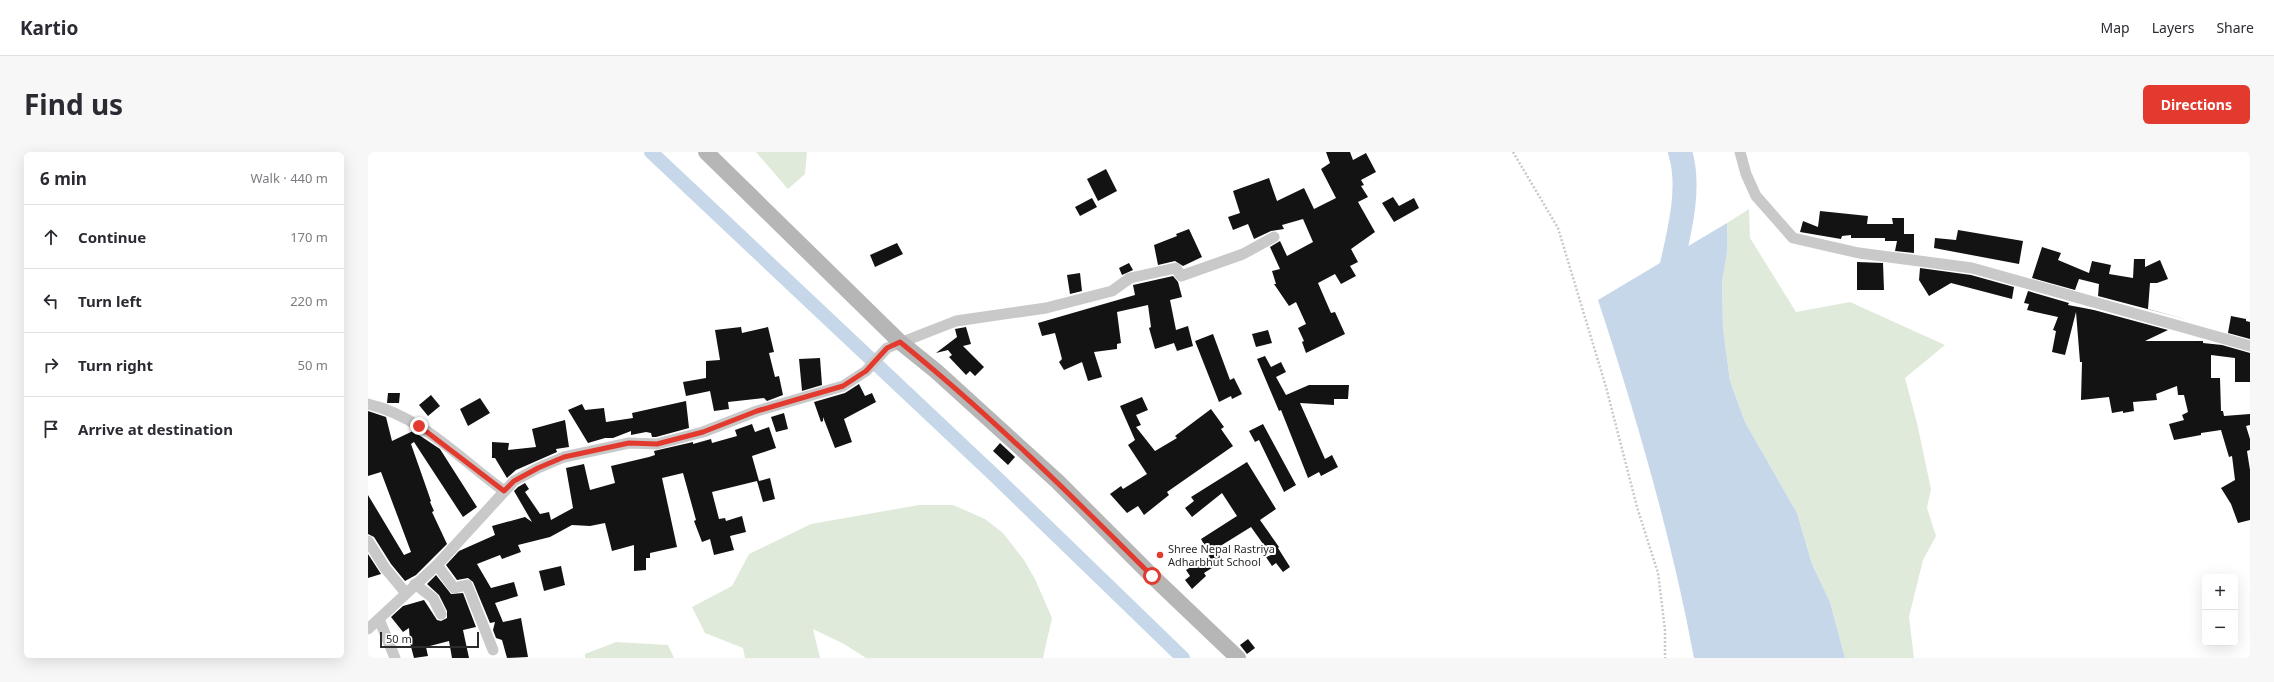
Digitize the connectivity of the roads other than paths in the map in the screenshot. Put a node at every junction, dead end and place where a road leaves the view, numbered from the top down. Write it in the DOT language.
graph roads {
  1 [pos="706,152"];
  2 [pos="1740,152"];
  3 [pos="1274,237"];
  4 [pos="894,345"];
  5 [pos="2250,346"];
  6 [pos="368,404"];
  7 [pos="504,491"];
  8 [pos="368,541"];
  9 [pos="437,565"];
  10 [pos="416,584"];
  11 [pos="405,592"];
  12 [pos="441,614"];
  13 [pos="379,619"];
  14 [pos="368,629"];
  15 [pos="493,650"];
  16 [pos="394,658"];
  17 [pos="1238,658"];
  1 -- 4 [label="main road"];
  2 -- 5 [label="street"];
  3 -- 4 [label="street"];
  4 -- 7 [label="street"];
  4 -- 17 [label="main road"];
  6 -- 7 [label="street"];
  7 -- 9 [label="street"];
  8 -- 11 [label="street"];
  9 -- 10 [label="street"];
  9 -- 15 [label="street"];
  10 -- 11 [label="street"];
  10 -- 12 [label="street"];
  11 -- 13 [label="street"];
  13 -- 14 [label="street"];
  13 -- 16 [label="street"];
}
